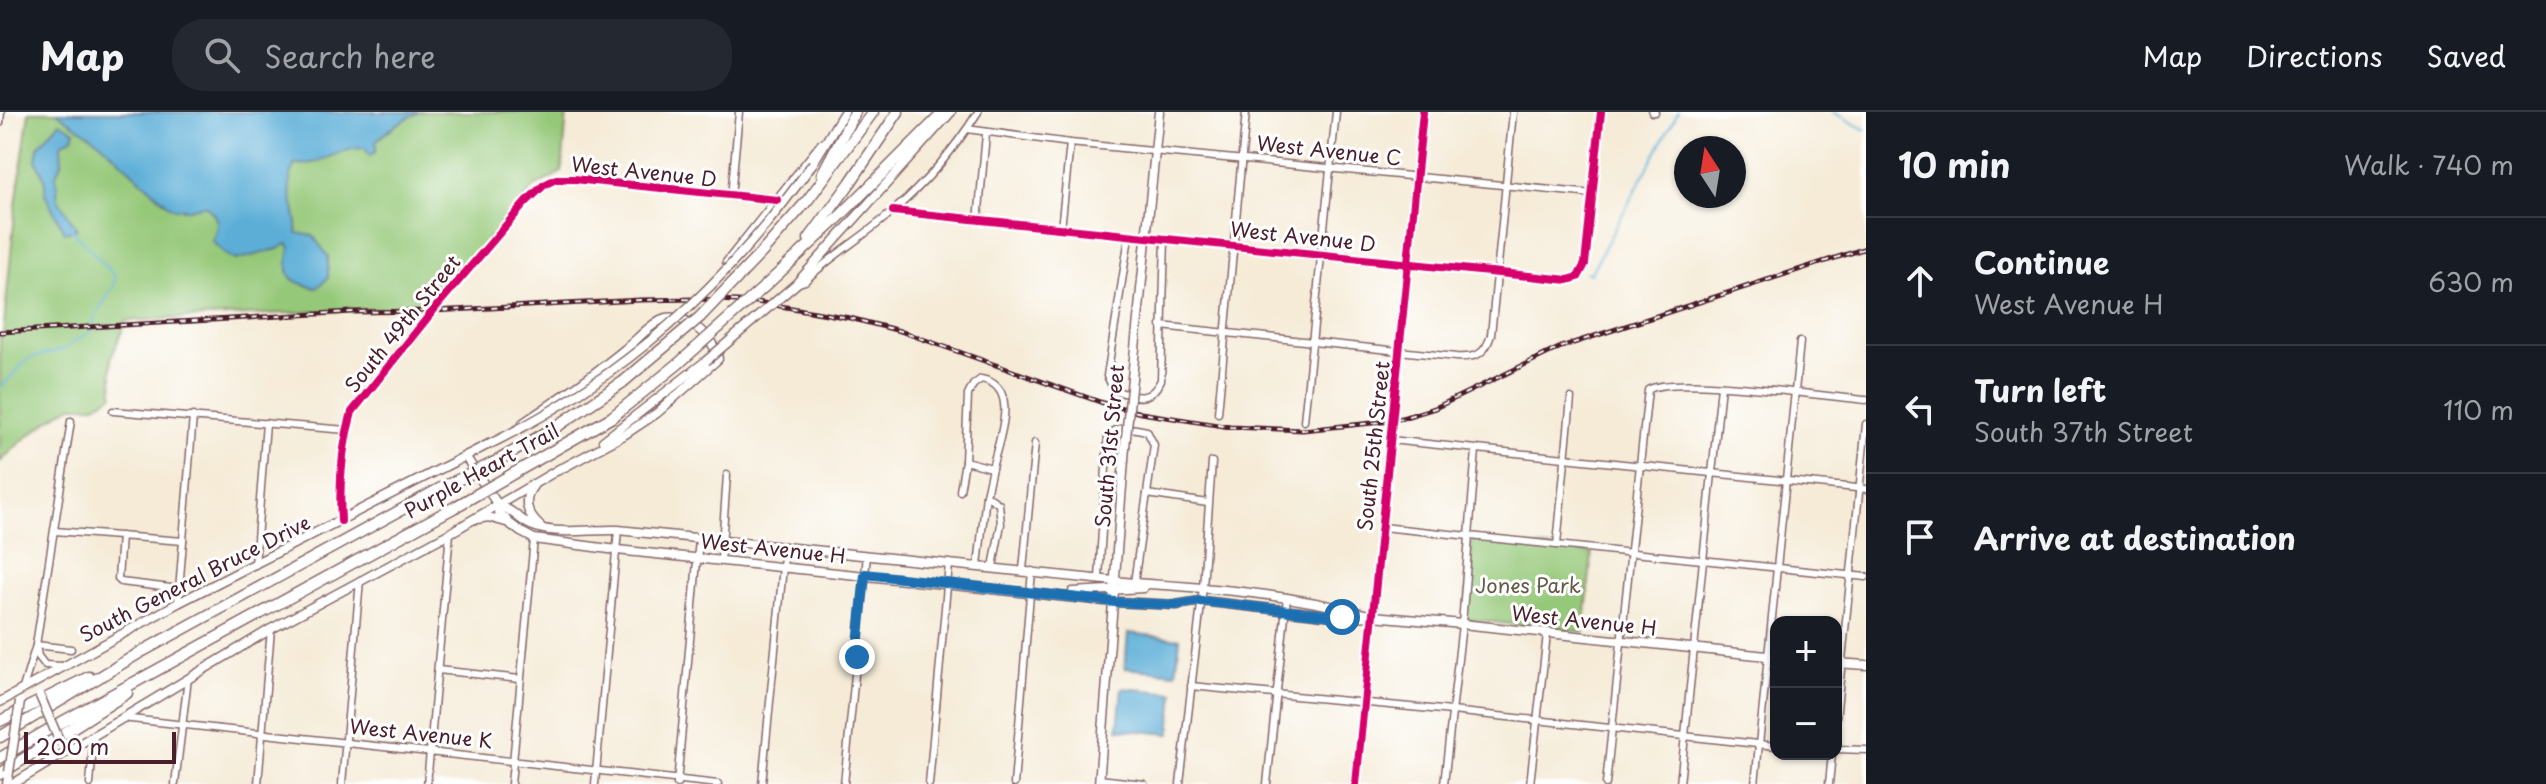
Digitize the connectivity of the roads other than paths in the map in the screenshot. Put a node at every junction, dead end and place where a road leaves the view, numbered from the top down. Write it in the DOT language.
graph roads {
  1 [pos="1,112"];
  2 [pos="739,112"];
  3 [pos="844,112"];
  4 [pos="855,112"];
  5 [pos="873,112"];
  6 [pos="898,112"];
  7 [pos="944,112"];
  8 [pos="951,112"];
  9 [pos="978,112"];
  10 [pos="1159,112"];
  11 [pos="1246,112"];
  12 [pos="1336,112"];
  13 [pos="1423,112"];
  14 [pos="1513,112"];
  15 [pos="1601,112"];
  16 [pos="838,121"];
  17 [pos="0,123"];
  18 [pos="967,129"];
  19 [pos="986,134"];
  20 [pos="1070,143"];
  21 [pos="1155,150"];
  22 [pos="1242,158"];
  23 [pos="1330,167"];
  24 [pos="1417,177"];
  25 [pos="556,179"];
  26 [pos="1505,185"];
  27 [pos="1593,194"];
  28 [pos="731,197"];
  29 [pos="777,200"];
  30 [pos="807,201"];
  31 [pos="893,211"];
  32 [pos="978,221"];
  33 [pos="1061,229"];
  34 [pos="1129,237"];
  35 [pos="1146,238"];
  36 [pos="1165,239"];
  37 [pos="1234,246"];
  38 [pos="1322,255"];
  39 [pos="726,262"];
  40 [pos="1408,264"];
  41 [pos="1497,271"];
  42 [pos="796,284"];
  43 [pos="764,287"];
  44 [pos="1161,326"];
  45 [pos="1225,332"];
  46 [pos="1313,342"];
  47 [pos="1800,342"];
  48 [pos="1399,350"];
  49 [pos="1721,386"];
  50 [pos="1795,393"];
  51 [pos="1571,398"];
  52 [pos="1866,400"];
  53 [pos="113,411"];
  54 [pos="1218,413"];
  55 [pos="193,416"];
  56 [pos="71,421"];
  57 [pos="1304,421"];
  58 [pos="266,423"];
  59 [pos="1866,424"];
  60 [pos="347,430"];
  61 [pos="1390,440"];
  62 [pos="1035,443"];
  63 [pos="488,445"];
  64 [pos="1476,450"];
  65 [pos="465,456"];
  66 [pos="1564,459"];
  67 [pos="965,461"];
  68 [pos="1212,462"];
  69 [pos="1638,466"];
  70 [pos="992,468"];
  71 [pos="559,470"];
  72 [pos="1711,474"];
  73 [pos="727,475"];
  74 [pos="1785,482"];
  75 [pos="534,484"];
  76 [pos="1863,488"];
  77 [pos="960,491"];
  78 [pos="1147,494"];
  79 [pos="986,495"];
  80 [pos="1208,503"];
  81 [pos="498,505"];
  82 [pos="341,521"];
  83 [pos="509,523"];
  84 [pos="461,526"];
  85 [pos="1382,527"];
  86 [pos="548,529"];
  87 [pos="618,530"];
  88 [pos="55,531"];
  89 [pos="450,533"];
  90 [pos="121,536"];
  91 [pos="1469,536"];
  92 [pos="534,539"];
  93 [pos="699,539"];
  94 [pos="721,540"];
  95 [pos="183,541"];
  96 [pos="1557,545"];
  97 [pos="785,546"];
  98 [pos="617,550"];
  99 [pos="1630,552"];
  100 [pos="867,555"];
  101 [pos="698,558"];
  102 [pos="721,560"];
  103 [pos="1704,560"];
  104 [pos="949,564"];
  105 [pos="255,565"];
  106 [pos="783,566"];
  107 [pos="978,566"];
  108 [pos="993,567"];
  109 [pos="1778,568"];
  110 [pos="1027,570"];
  111 [pos="865,574"];
  112 [pos="1851,575"];
  113 [pos="1866,577"];
  114 [pos="1099,578"];
  115 [pos="360,580"];
  116 [pos="948,583"];
  117 [pos="1134,583"];
  118 [pos="1116,585"];
  119 [pos="1168,585"];
  120 [pos="1203,587"];
  121 [pos="179,589"];
  122 [pos="1030,591"];
  123 [pos="1065,595"];
  124 [pos="1287,597"];
  125 [pos="1201,601"];
  126 [pos="1115,602"];
  127 [pos="178,603"];
  128 [pos="1285,611"];
  129 [pos="1373,616"];
  130 [pos="1775,616"];
  131 [pos="1462,624"];
  132 [pos="271,629"];
  133 [pos="1547,634"];
  134 [pos="1620,640"];
  135 [pos="1842,641"];
  136 [pos="36,645"];
  137 [pos="1694,648"];
  138 [pos="71,649"];
  139 [pos="141,652"];
  140 [pos="1770,656"];
  141 [pos="1842,663"];
  142 [pos="1866,665"];
  143 [pos="62,666"];
  144 [pos="438,670"];
  145 [pos="1770,670"];
  146 [pos="53,671"];
  147 [pos="154,671"];
  148 [pos="188,678"];
  149 [pos="520,679"];
  150 [pos="1191,686"];
  151 [pos="23,688"];
  152 [pos="1276,694"];
  153 [pos="0,702"];
  154 [pos="1365,704"];
  155 [pos="1452,711"];
  156 [pos="120,718"];
  157 [pos="1537,720"];
  158 [pos="0,721"];
  159 [pos="181,724"];
  160 [pos="1611,729"];
  161 [pos="94,734"];
  162 [pos="263,734"];
  163 [pos="1685,736"];
  164 [pos="0,737"];
  165 [pos="82,741"];
  166 [pos="347,743"];
  167 [pos="1759,744"];
  168 [pos="1770,745"];
  169 [pos="1842,749"];
  170 [pos="1866,750"];
  171 [pos="430,752"];
  172 [pos="0,758"];
  173 [pos="513,760"];
  174 [pos="1831,760"];
  175 [pos="596,770"];
  176 [pos="4,773"];
  177 [pos="677,782"];
  178 [pos="1099,782"];
  179 [pos="10,784"];
  180 [pos="90,784"];
  181 [pos="175,784"];
  182 [pos="258,784"];
  183 [pos="342,784"];
  184 [pos="427,784"];
  185 [pos="511,784"];
  186 [pos="595,784"];
  187 [pos="718,784"];
  188 [pos="762,784"];
  189 [pos="844,784"];
  190 [pos="929,784"];
  191 [pos="1014,784"];
  192 [pos="1144,784"];
  193 [pos="1180,784"];
  194 [pos="1267,784"];
  195 [pos="1356,784"];
  196 [pos="1444,784"];
  197 [pos="1530,784"];
  198 [pos="1606,784"];
  199 [pos="1680,784"];
  200 [pos="1755,784"];
  201 [pos="1829,784"];
  1 -- 17 [label="street"];
  2 -- 28 [label="street"];
  3 -- 16 [label="main road, South General Bruce Drive"];
  4 -- 30 [label="highway"];
  5 -- 30 [label="highway, Purple Heart Trail"];
  6 -- 43 [label="highway, Purple Heart Trail"];
  7 -- 43 [label="highway"];
  8 -- 42 [label="main road"];
  9 -- 18 [label="street"];
  10 -- 21 [label="main road, South 31st Street"];
  11 -- 22 [label="street"];
  12 -- 23 [label="street"];
  13 -- 24 [label="main road, South 25th Street"];
  14 -- 26 [label="street"];
  15 -- 27 [label="street"];
  16 -- 29 [label="street, South General Bruce Drive"];
  16 -- 63 [label="main road, South General Bruce Drive, bridge"];
  18 -- 19 [label="street, West Avenue C"];
  18 -- 31 [label="street"];
  19 -- 20 [label="street, West Avenue C"];
  19 -- 32 [label="street"];
  20 -- 21 [label="street, West Avenue C"];
  20 -- 33 [label="street"];
  21 -- 22 [label="street, West Avenue C"];
  21 -- 35 [label="main road, South 31st Street"];
  22 -- 23 [label="street, West Avenue C"];
  22 -- 37 [label="street"];
  23 -- 24 [label="street, West Avenue C"];
  23 -- 38 [label="street"];
  24 -- 26 [label="street, West Avenue C"];
  24 -- 40 [label="main road, South 25th Street"];
  25 -- 28 [label="street, West Avenue D"];
  25 -- 60 [label="street, South 49th Street"];
  26 -- 27 [label="street, West Avenue C"];
  26 -- 41 [label="street"];
  27 -- 41 [label="street, West Avenue D"];
  28 -- 29 [label="street, West Avenue D"];
  29 -- 39 [label="street, South General Bruce Drive"];
  30 -- 139 [label="highway, Purple Heart Trail, bridge"];
  31 -- 32 [label="street"];
  31 -- 42 [label="street"];
  32 -- 33 [label="street"];
  33 -- 34 [label="street"];
  34 -- 35 [label="street, West Avenue D"];
  34 -- 44 [label="street"];
  35 -- 36 [label="street, West Avenue D"];
  35 -- 118 [label="main road, South 31st Street, bridge"];
  36 -- 37 [label="street, West Avenue D"];
  36 -- 44 [label="street"];
  37 -- 38 [label="street, West Avenue D"];
  37 -- 45 [label="street"];
  38 -- 40 [label="street, West Avenue D"];
  38 -- 46 [label="street"];
  40 -- 41 [label="street, West Avenue D"];
  40 -- 48 [label="main road, South 25th Street"];
  41 -- 48 [label="street"];
  42 -- 71 [label="main road, bridge"];
  43 -- 147 [label="highway, Purple Heart Trail, bridge"];
  44 -- 45 [label="street"];
  45 -- 46 [label="street"];
  45 -- 54 [label="street"];
  46 -- 48 [label="street"];
  46 -- 57 [label="street"];
  47 -- 50 [label="street"];
  48 -- 61 [label="main road, South 25th Street"];
  49 -- 50 [label="street"];
  49 -- 69 [label="street"];
  49 -- 72 [label="street"];
  50 -- 52 [label="street"];
  50 -- 74 [label="street"];
  51 -- 66 [label="street"];
  53 -- 55 [label="street"];
  55 -- 58 [label="street"];
  55 -- 95 [label="street"];
  56 -- 88 [label="street"];
  58 -- 60 [label="street"];
  58 -- 105 [label="street"];
  59 -- 76 [label="street"];
  60 -- 82 [label="street, South 49th Street"];
  61 -- 64 [label="street"];
  61 -- 85 [label="main road, South 25th Street"];
  62 -- 110 [label="street"];
  63 -- 65 [label="main road, South General Bruce Drive"];
  63 -- 71 [label="main road"];
  64 -- 66 [label="street"];
  64 -- 91 [label="street"];
  65 -- 81 [label="main road, West Avenue H"];
  65 -- 82 [label="main road, South General Bruce Drive"];
  66 -- 69 [label="street"];
  66 -- 96 [label="street"];
  67 -- 70 [label="street"];
  67 -- 70 [label="street"];
  67 -- 77 [label="street"];
  68 -- 80 [label="street"];
  69 -- 72 [label="street"];
  69 -- 99 [label="street"];
  70 -- 79 [label="street"];
  71 -- 75 [label="main road"];
  72 -- 74 [label="street"];
  72 -- 103 [label="street"];
  73 -- 94 [label="street"];
  74 -- 76 [label="street"];
  74 -- 109 [label="street"];
  75 -- 81 [label="main road"];
  75 -- 86 [label="main road"];
  76 -- 112 [label="street"];
  78 -- 80 [label="street"];
  78 -- 114 [label="street"];
  78 -- 117 [label="street"];
  79 -- 107 [label="street"];
  79 -- 108 [label="street"];
  80 -- 120 [label="street"];
  81 -- 83 [label="main road, West Avenue H"];
  81 -- 84 [label="main road"];
  81 -- 86 [label="main road, West Avenue H"];
  82 -- 105 [label="main road, South General Bruce Drive"];
  83 -- 84 [label="main road"];
  83 -- 92 [label="main road, West Avenue H"];
  84 -- 89 [label="main road"];
  85 -- 91 [label="street"];
  85 -- 129 [label="main road, South 25th Street"];
  86 -- 87 [label="main road, West Avenue H"];
  87 -- 93 [label="main road, West Avenue H"];
  87 -- 98 [label="street"];
  88 -- 90 [label="street"];
  88 -- 136 [label="street"];
  89 -- 115 [label="main road"];
  89 -- 144 [label="street"];
  90 -- 95 [label="street"];
  90 -- 121 [label="street"];
  91 -- 96 [label="street"];
  91 -- 131 [label="street"];
  92 -- 98 [label="main road, West Avenue H"];
  92 -- 149 [label="street"];
  93 -- 94 [label="main road, West Avenue H"];
  93 -- 101 [label="street"];
  94 -- 97 [label="main road, West Avenue H"];
  94 -- 102 [label="street"];
  95 -- 121 [label="street"];
  96 -- 99 [label="street"];
  97 -- 100 [label="main road, West Avenue H"];
  97 -- 106 [label="street"];
  98 -- 101 [label="main road, West Avenue H"];
  98 -- 175 [label="street"];
  99 -- 103 [label="street"];
  99 -- 134 [label="street"];
  100 -- 104 [label="main road, West Avenue H"];
  100 -- 111 [label="street"];
  101 -- 102 [label="main road, West Avenue H"];
  101 -- 177 [label="street"];
  102 -- 106 [label="main road, West Avenue H"];
  103 -- 109 [label="street"];
  103 -- 137 [label="street"];
  104 -- 107 [label="main road, West Avenue H"];
  104 -- 116 [label="street"];
  105 -- 127 [label="main road, South General Bruce Drive"];
  106 -- 111 [label="main road, West Avenue H"];
  106 -- 188 [label="street"];
  107 -- 108 [label="main road, West Avenue H"];
  108 -- 110 [label="main road, West Avenue H"];
  109 -- 112 [label="street"];
  109 -- 130 [label="street"];
  110 -- 114 [label="main road, West Avenue H"];
  110 -- 122 [label="street"];
  111 -- 116 [label="main road, West Avenue H"];
  111 -- 189 [label="street"];
  112 -- 113 [label="street"];
  112 -- 135 [label="street"];
  114 -- 118 [label="main road, West Avenue H"];
  115 -- 132 [label="main road"];
  115 -- 166 [label="street"];
  116 -- 122 [label="main road, West Avenue H"];
  116 -- 190 [label="street"];
  117 -- 118 [label="main road, West Avenue H"];
  117 -- 119 [label="main road, West Avenue H"];
  118 -- 119 [label="main road"];
  118 -- 123 [label="main road"];
  118 -- 126 [label="main road, South 31st Street"];
  119 -- 120 [label="main road, West Avenue H"];
  120 -- 124 [label="main road, West Avenue H"];
  120 -- 125 [label="street"];
  121 -- 127 [label="street"];
  122 -- 123 [label="main road, West Avenue H"];
  122 -- 191 [label="street"];
  123 -- 126 [label="main road, West Avenue H"];
  124 -- 128 [label="street"];
  124 -- 129 [label="main road, West Avenue H"];
  125 -- 126 [label="main road, West Avenue H"];
  125 -- 128 [label="main road, West Avenue H"];
  125 -- 150 [label="street"];
  126 -- 178 [label="main road, South 31st Street"];
  127 -- 143 [label="main road, South General Bruce Drive"];
  128 -- 129 [label="main road, West Avenue H"];
  128 -- 152 [label="street"];
  129 -- 131 [label="main road, West Avenue H"];
  129 -- 154 [label="main road, South 25th Street"];
  131 -- 133 [label="main road, West Avenue H"];
  131 -- 155 [label="street"];
  132 -- 148 [label="main road"];
  132 -- 162 [label="street"];
  133 -- 134 [label="main road, West Avenue H"];
  133 -- 157 [label="street"];
  134 -- 137 [label="main road, West Avenue H"];
  134 -- 160 [label="street"];
  136 -- 138 [label="street"];
  136 -- 143 [label="street"];
  136 -- 151 [label="street"];
  137 -- 140 [label="main road, West Avenue H"];
  137 -- 163 [label="street"];
  139 -- 158 [label="highway"];
  139 -- 164 [label="highway, Purple Heart Trail"];
  141 -- 142 [label="main road"];
  143 -- 146 [label="main road, South General Bruce Drive"];
  144 -- 149 [label="street"];
  144 -- 171 [label="street"];
  145 -- 167 [label="street"];
  146 -- 151 [label="main road, South General Bruce Drive"];
  146 -- 165 [label="main road, bridge"];
  147 -- 172 [label="highway, Purple Heart Trail"];
  147 -- 176 [label="highway"];
  148 -- 156 [label="main road"];
  148 -- 159 [label="street"];
  149 -- 173 [label="street"];
  150 -- 152 [label="street"];
  150 -- 193 [label="street"];
  151 -- 153 [label="main road, South General Bruce Drive"];
  151 -- 176 [label="main road, bridge"];
  152 -- 154 [label="street"];
  152 -- 194 [label="street"];
  154 -- 155 [label="street"];
  154 -- 195 [label="main road, South 25th Street"];
  155 -- 157 [label="street"];
  155 -- 196 [label="street"];
  156 -- 159 [label="street, West Avenue K"];
  156 -- 161 [label="main road"];
  157 -- 160 [label="street"];
  157 -- 197 [label="street"];
  159 -- 162 [label="street, West Avenue K"];
  159 -- 181 [label="street"];
  160 -- 163 [label="street"];
  160 -- 198 [label="street"];
  161 -- 165 [label="main road"];
  161 -- 180 [label="street"];
  162 -- 166 [label="street, West Avenue K"];
  162 -- 182 [label="street"];
  163 -- 167 [label="street"];
  163 -- 199 [label="street"];
  165 -- 179 [label="main road"];
  166 -- 171 [label="street, West Avenue K"];
  166 -- 183 [label="street"];
  167 -- 168 [label="street"];
  167 -- 200 [label="street"];
  169 -- 170 [label="street"];
  171 -- 173 [label="street, West Avenue K"];
  171 -- 184 [label="street"];
  173 -- 175 [label="street, West Avenue K"];
  173 -- 185 [label="street"];
  174 -- 201 [label="street"];
  175 -- 177 [label="street, West Avenue K"];
  175 -- 186 [label="street"];
  176 -- 179 [label="main road"];
  177 -- 187 [label="street, West Avenue K"];
  178 -- 192 [label="street"];
}
